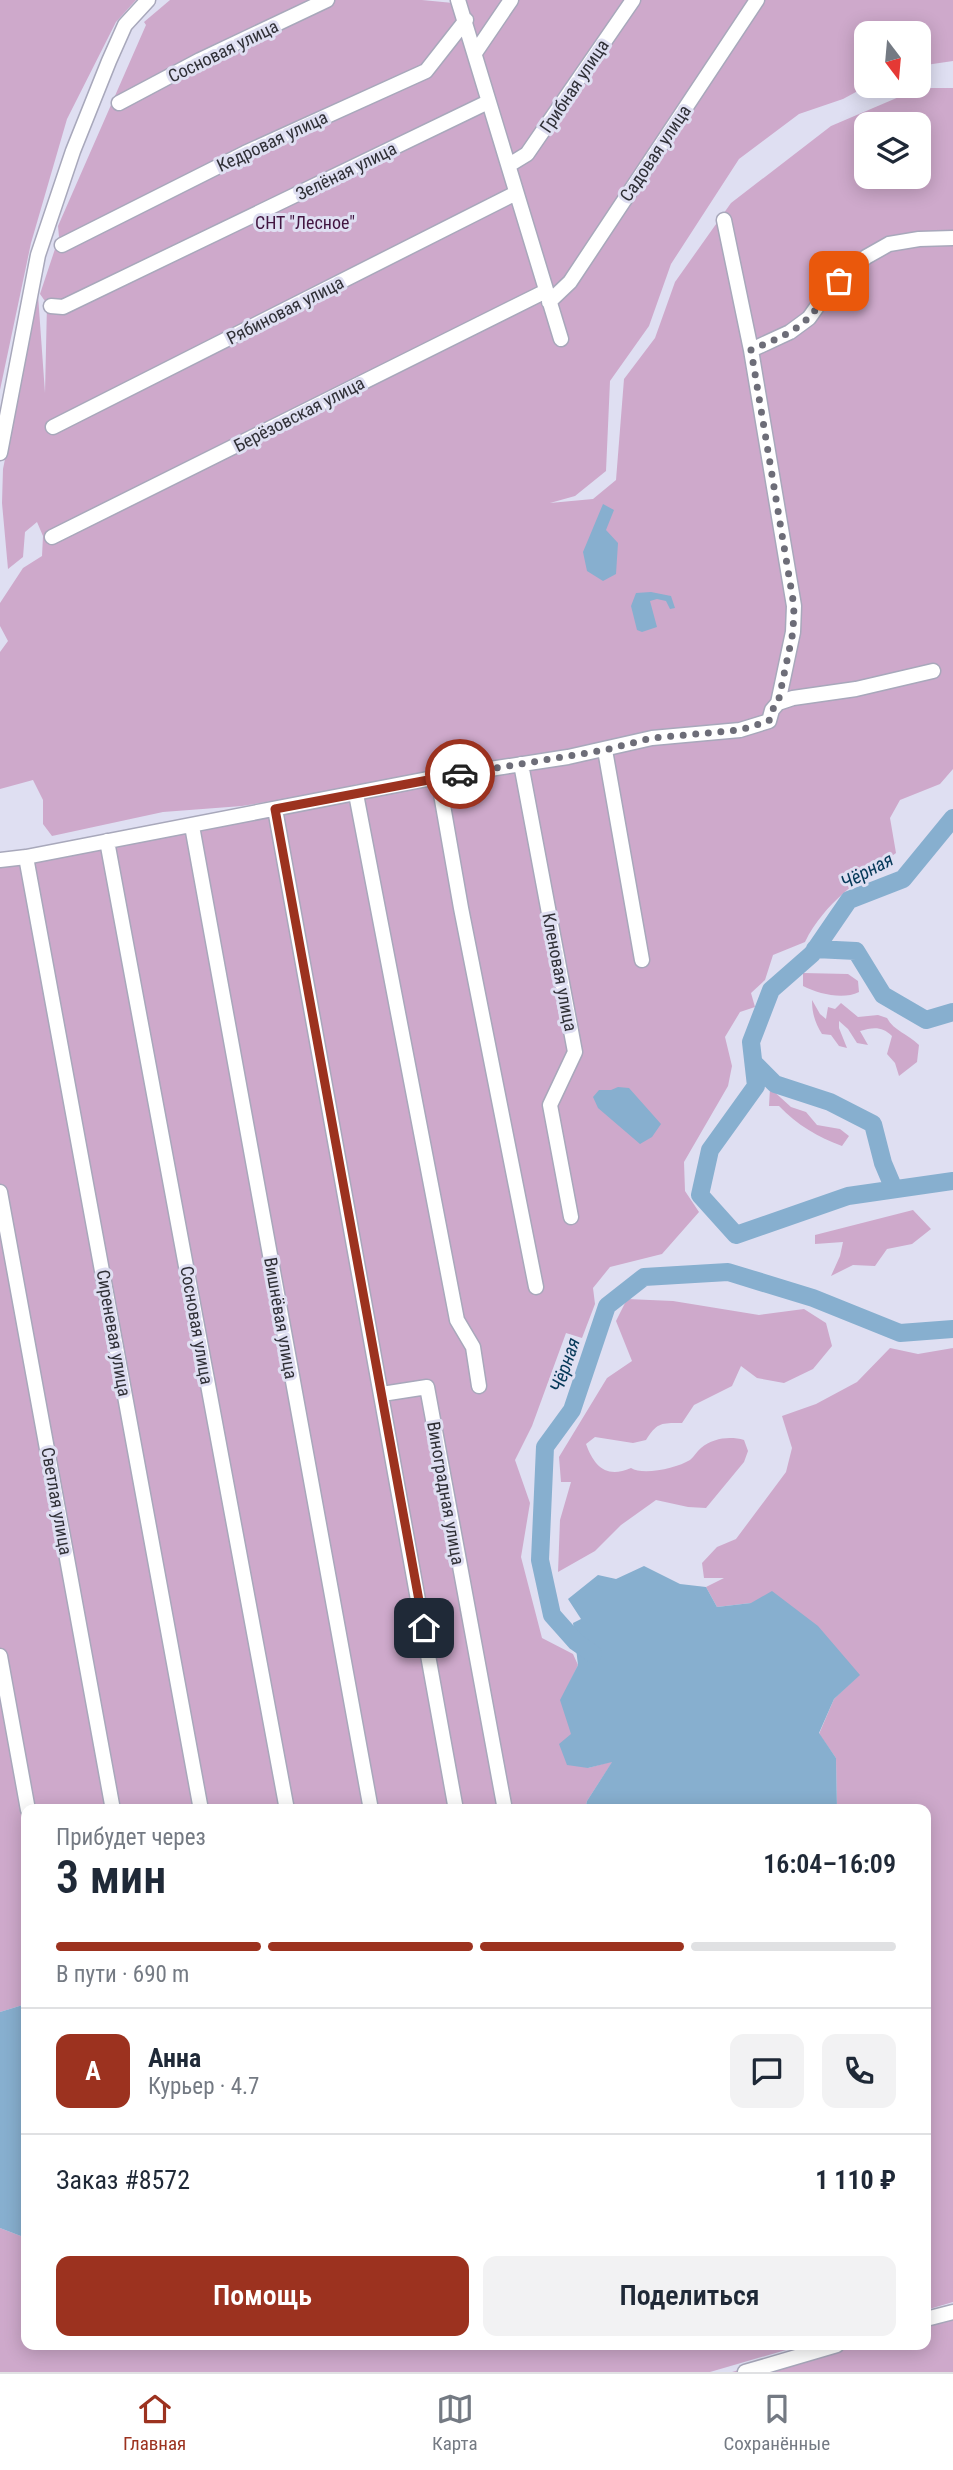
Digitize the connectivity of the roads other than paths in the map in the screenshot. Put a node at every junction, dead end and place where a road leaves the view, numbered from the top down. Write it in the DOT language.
graph roads {
  1 [pos="148,0"];
  2 [pos="327,0"];
  3 [pos="458,0"];
  4 [pos="511,0"];
  5 [pos="633,0"];
  6 [pos="757,0"];
  7 [pos="466,20"];
  8 [pos="475,53"];
  9 [pos="488,102"];
  10 [pos="119,103"];
  11 [pos="509,165"];
  12 [pos="516,193"];
  13 [pos="724,220"];
  14 [pos="953,238"];
  15 [pos="62,245"];
  16 [pos="547,296"];
  17 [pos="51,306"];
  18 [pos="561,339"];
  19 [pos="751,350"];
  20 [pos="53,427"];
  21 [pos="0,453"];
  22 [pos="52,537"];
  23 [pos="933,671"];
  24 [pos="778,703"];
  25 [pos="605,750"];
  26 [pos="521,764"];
  27 [pos="438,777"];
  28 [pos="356,794"];
  29 [pos="275,809"];
  30 [pos="192,826"];
  31 [pos="107,841"];
  32 [pos="1,857"];
  33 [pos="26,857"];
  34 [pos="642,960"];
  35 [pos="0,1192"];
  36 [pos="571,1217"];
  37 [pos="536,1287"];
  38 [pos="479,1386"];
  39 [pos="382,1394"];
  40 [pos="0,1656"];
  41 [pos="27,1804"];
  42 [pos="112,1804"];
  43 [pos="200,1804"];
  44 [pos="286,1804"];
  45 [pos="370,1804"];
  46 [pos="455,1804"];
  47 [pos="504,1804"];
  48 [pos="953,2312"];
  49 [pos="931,2318"];
  50 [pos="820,2350"];
  51 [pos="745,2372"];
  1 -- 21 [label="street"];
  2 -- 10 [label="street, Сосновая улица"];
  3 -- 7 [label="street"];
  4 -- 8 [label="street"];
  5 -- 11 [label="street, Грибная улица"];
  6 -- 16 [label="street, Садовая улица"];
  7 -- 8 [label="street"];
  7 -- 15 [label="street, Кедровая улица"];
  8 -- 9 [label="street"];
  9 -- 11 [label="street"];
  9 -- 17 [label="street, Зелёная улица"];
  11 -- 12 [label="street"];
  12 -- 16 [label="street"];
  12 -- 20 [label="street, Рябиновая улица"];
  13 -- 19 [label="street"];
  14 -- 19 [label="street"];
  16 -- 18 [label="street"];
  16 -- 22 [label="street, Берёзовская улица"];
  19 -- 24 [label="street"];
  23 -- 24 [label="street"];
  24 -- 25 [label="street"];
  25 -- 26 [label="street"];
  25 -- 34 [label="street"];
  26 -- 27 [label="street"];
  26 -- 36 [label="street, Кленовая улица"];
  27 -- 28 [label="street"];
  27 -- 37 [label="street"];
  28 -- 29 [label="street"];
  28 -- 38 [label="street"];
  29 -- 30 [label="street"];
  29 -- 39 [label="street"];
  30 -- 31 [label="street"];
  30 -- 45 [label="street, Вишнёвая улица"];
  31 -- 33 [label="street"];
  31 -- 44 [label="street, Сосновая улица"];
  32 -- 33 [label="street"];
  33 -- 43 [label="street, Сиреневая улица"];
  35 -- 42 [label="street, Светлая улица"];
  39 -- 46 [label="street"];
  39 -- 47 [label="street, Виноградная улица"];
  40 -- 41 [label="street"];
  48 -- 49 [label="street"];
  50 -- 51 [label="street"];
}
